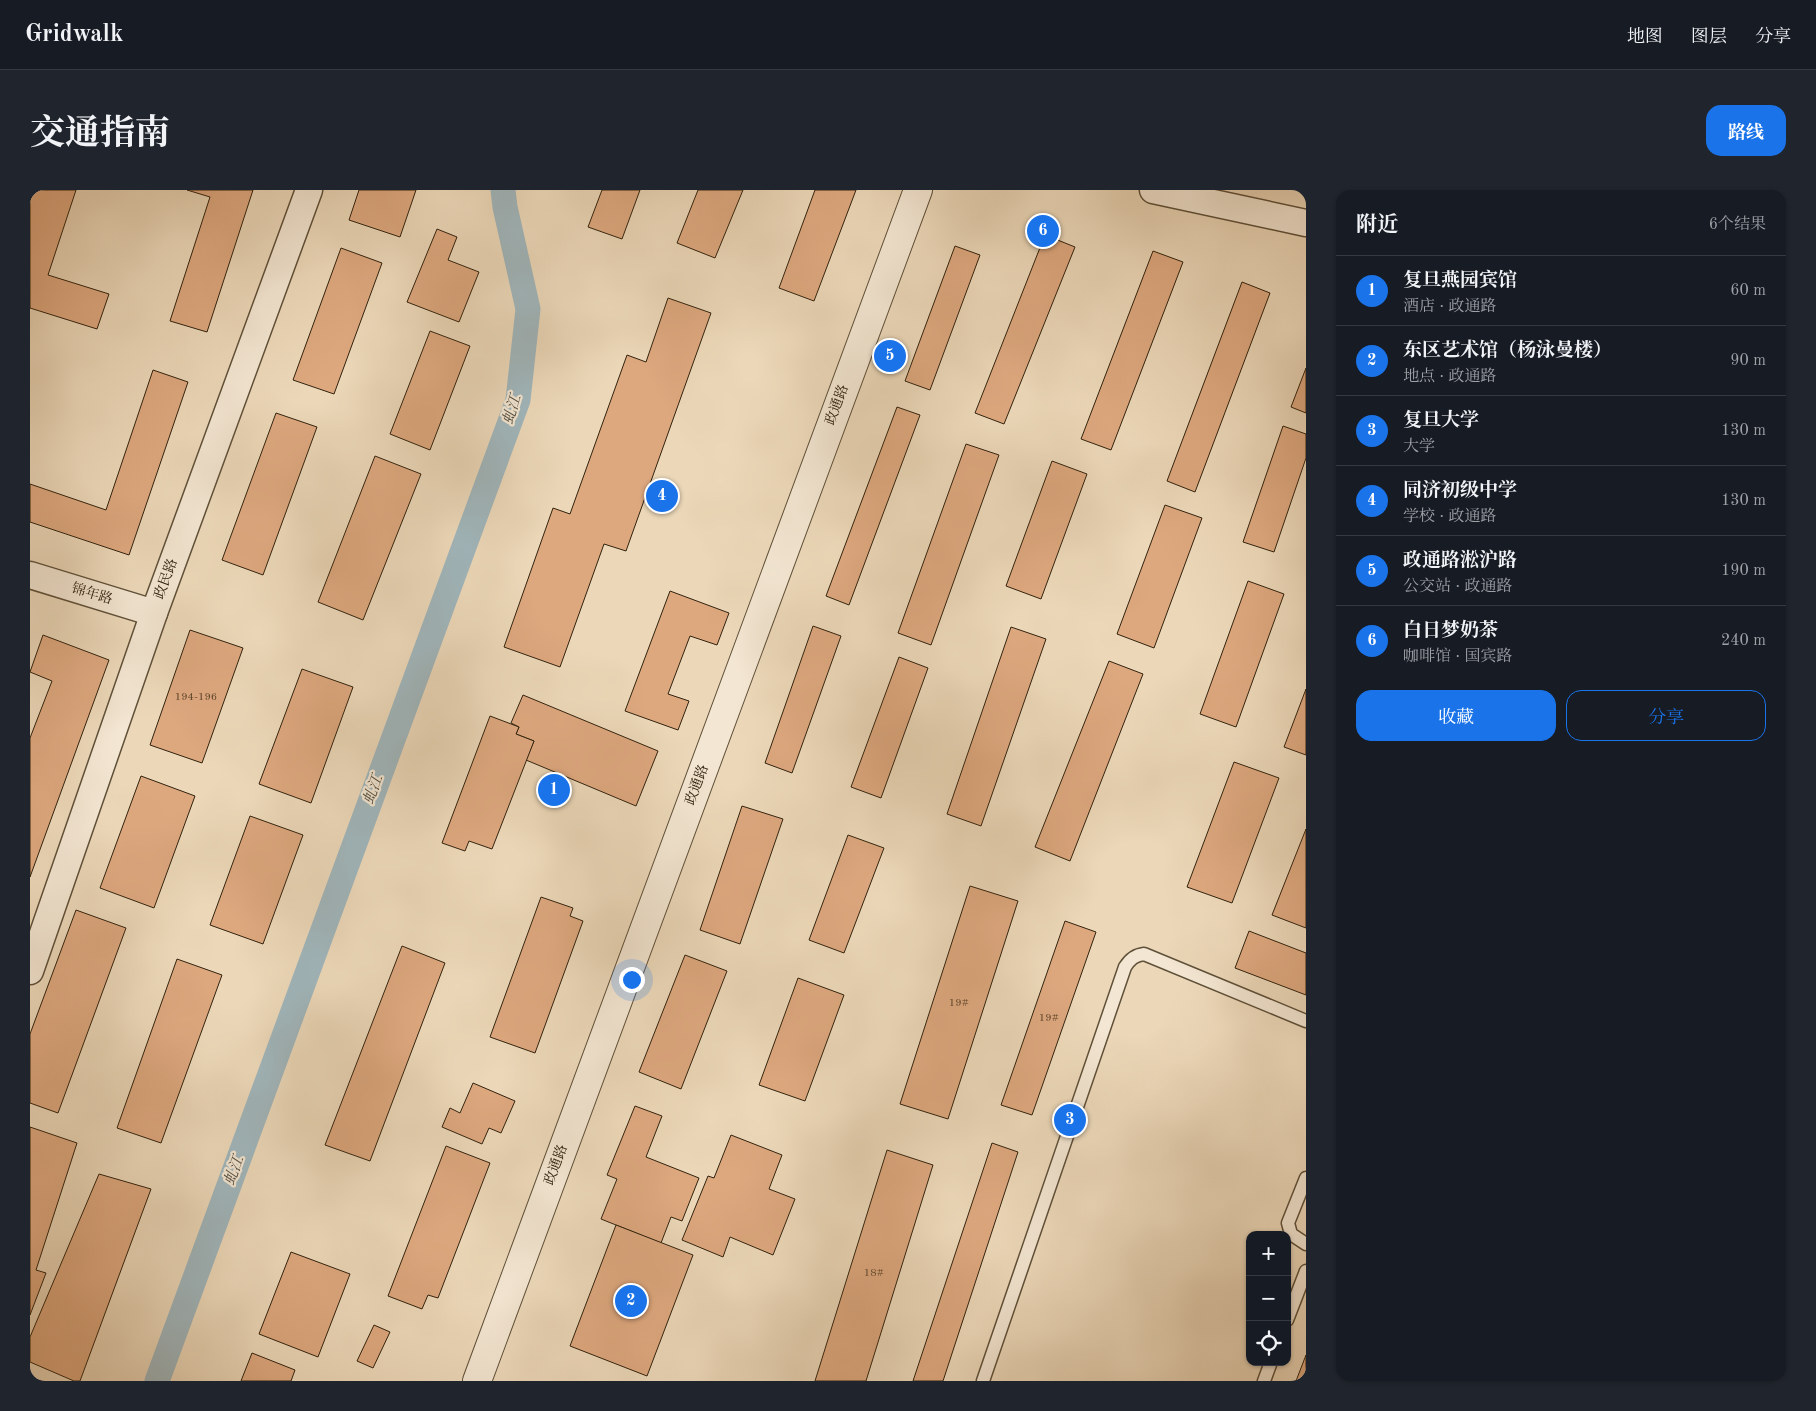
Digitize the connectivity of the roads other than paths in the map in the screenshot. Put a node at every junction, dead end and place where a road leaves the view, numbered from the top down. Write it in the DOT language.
graph roads {
  1 [pos="309,190"];
  2 [pos="918,190"];
  3 [pos="1153,190"];
  4 [pos="1306,223"];
  5 [pos="30,575"];
  6 [pos="154,613"];
  7 [pos="30,971"];
  8 [pos="1306,1021"];
  9 [pos="1306,1178"];
  10 [pos="1306,1244"];
  11 [pos="1306,1271"];
  12 [pos="1291,1310"];
  13 [pos="1270,1366"];
  14 [pos="477,1381"];
  15 [pos="983,1381"];
  16 [pos="1264,1381"];
  1 -- 6 [label="street, 政民路"];
  2 -- 14 [label="street, 政通路"];
  3 -- 4 [label="street"];
  5 -- 6 [label="street, 锦年路"];
  6 -- 7 [label="street, 政民路"];
  8 -- 15 [label="lane"];
  9 -- 10 [label="lane"];
  11 -- 12 [label="lane"];
  13 -- 16 [label="lane"];
}
